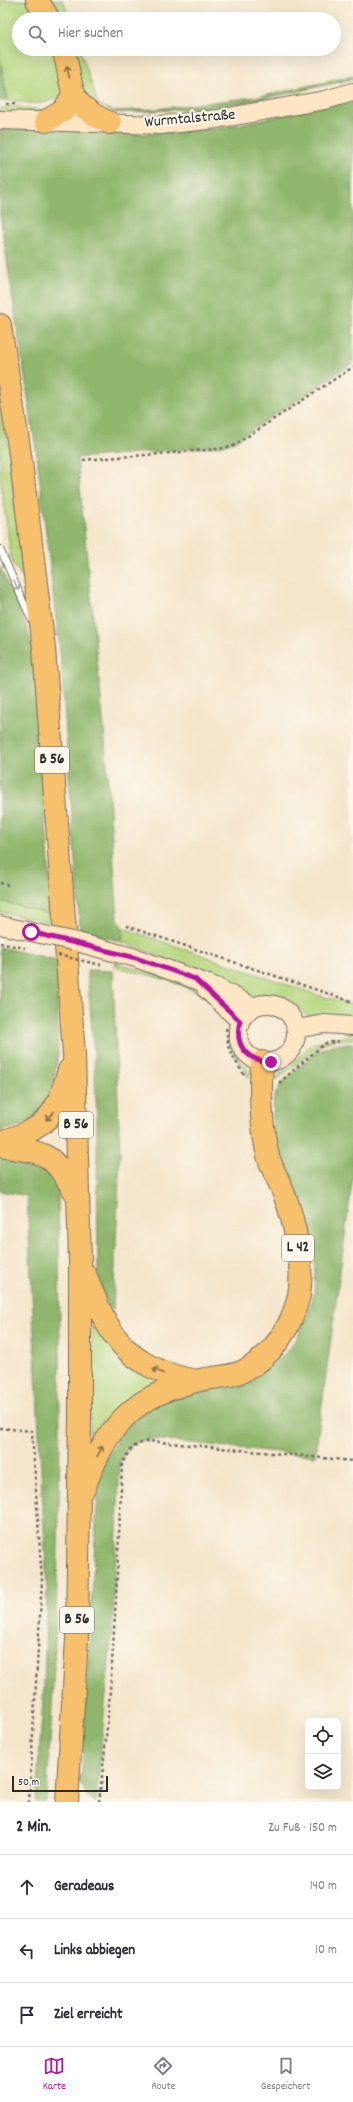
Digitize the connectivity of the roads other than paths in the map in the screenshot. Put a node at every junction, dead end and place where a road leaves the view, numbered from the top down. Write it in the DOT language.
graph roads {
  1 [pos="37,0"];
  2 [pos="45,12"];
  3 [pos="65,56"];
  4 [pos="353,92"];
  5 [pos="73,95"];
  6 [pos="0,120"];
  7 [pos="46,122"];
  8 [pos="110,123"];
  9 [pos="0,325"];
  10 [pos="0,549"];
  11 [pos="44,648"];
  12 [pos="0,925"];
  13 [pos="195,979"];
  14 [pos="254,1007"];
  15 [pos="240,1021"];
  16 [pos="353,1026"];
  17 [pos="296,1029"];
  18 [pos="74,1054"];
  19 [pos="262,1062"];
  20 [pos="0,1142"];
  21 [pos="0,1146"];
  22 [pos="78,1197"];
  23 [pos="80,1262"];
  24 [pos="196,1381"];
  25 [pos="79,1500"];
  26 [pos="67,1802"];
  1 -- 2 [label="highway"];
  5 -- 3 [label="highway, one-way"];
  4 -- 8 [label="main road, Wurmtalstraße"];
  5 -- 7 [label="highway"];
  5 -- 8 [label="highway"];
  6 -- 7 [label="main road, Wurmtalstraße"];
  7 -- 8 [label="main road, Wurmtalstraße"];
  9 -- 11 [label="highway, B 56"];
  10 -- 11 [label="lane, one-way"];
  11 -- 18 [label="highway, B 56"];
  12 -- 13 [label="main road, bridge"];
  13 -- 14 [label="main road"];
  13 -- 15 [label="main road"];
  14 -- 15 [label="main road"];
  14 -- 17 [label="main road"];
  15 -- 19 [label="main road"];
  16 -- 17 [label="main road"];
  17 -- 19 [label="main road"];
  18 -- 20 [label="highway, B 56, one-way"];
  18 -- 22 [label="highway, B 56"];
  19 -- 24 [label="highway, L 42"];
  21 -- 22 [label="highway, B 56"];
  22 -- 23 [label="highway, B 56"];
  24 -- 23 [label="highway, one-way"];
  23 -- 25 [label="highway, B 56"];
  25 -- 24 [label="highway, one-way"];
  25 -- 26 [label="highway, B 56"];
}
